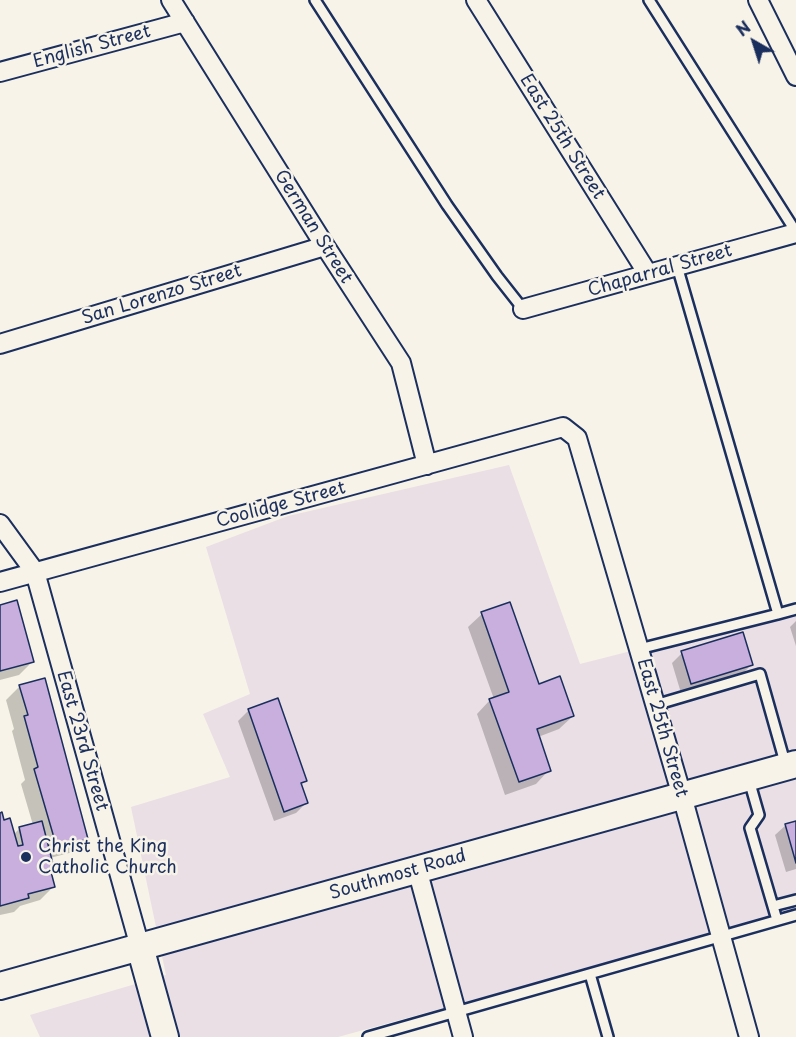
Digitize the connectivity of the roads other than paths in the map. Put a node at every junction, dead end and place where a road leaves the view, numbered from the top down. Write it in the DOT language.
graph roads {
  1 [pos="171,0"];
  2 [pos="315,0"];
  3 [pos="476,0"];
  4 [pos="649,0"];
  5 [pos="758,0"];
  6 [pos="185,22"];
  7 [pos="0,72"];
  8 [pos="796,76"];
  9 [pos="796,232"];
  10 [pos="325,246"];
  11 [pos="677,266"];
  12 [pos="648,274"];
  13 [pos="523,309"];
  14 [pos="0,344"];
  15 [pos="563,427"];
  16 [pos="427,465"];
  17 [pos="0,524"];
  18 [pos="35,572"];
  19 [pos="0,582"];
  20 [pos="796,609"];
  21 [pos="778,614"];
  22 [pos="639,649"];
  23 [pos="656,705"];
  24 [pos="791,765"];
  25 [pos="748,777"];
  26 [pos="682,796"];
  27 [pos="417,869"];
  28 [pos="796,900"];
  29 [pos="772,906"];
  30 [pos="796,915"];
  31 [pos="777,920"];
  32 [pos="721,936"];
  33 [pos="140,947"];
  34 [pos="590,974"];
  35 [pos="0,986"];
  36 [pos="456,1012"];
  37 [pos="165,1037"];
  38 [pos="368,1037"];
  39 [pos="463,1037"];
  40 [pos="608,1037"];
  41 [pos="749,1037"];
  1 -- 6 [label="street, German Street"];
  2 -- 13 [label="lane"];
  3 -- 12 [label="street, East 25th Street"];
  4 -- 9 [label="lane"];
  5 -- 8 [label="street"];
  6 -- 7 [label="street, English Street"];
  6 -- 10 [label="street, German Street"];
  9 -- 11 [label="street, Chaparral Street"];
  10 -- 14 [label="street, San Lorenzo Street"];
  10 -- 16 [label="street, German Street"];
  11 -- 12 [label="street, Chaparral Street"];
  11 -- 21 [label="lane"];
  12 -- 13 [label="street, Chaparral Street"];
  15 -- 16 [label="street, Coolidge Street"];
  15 -- 22 [label="street, East 25th Street"];
  16 -- 18 [label="street, Coolidge Street"];
  17 -- 18 [label="street, East 23rd Street"];
  18 -- 19 [label="street, Coolidge Street"];
  18 -- 33 [label="street, East 23rd Street"];
  20 -- 21 [label="lane"];
  21 -- 22 [label="lane"];
  22 -- 23 [label="street, East 25th Street"];
  23 -- 24 [label="lane"];
  23 -- 26 [label="street, East 25th Street"];
  24 -- 25 [label="main road, Southmost Road"];
  25 -- 26 [label="main road, Southmost Road"];
  25 -- 29 [label="lane"];
  26 -- 27 [label="main road, Southmost Road"];
  26 -- 32 [label="street, East 25th Street"];
  27 -- 33 [label="main road, Southmost Road"];
  27 -- 36 [label="street"];
  28 -- 29 [label="lane"];
  29 -- 31 [label="lane"];
  30 -- 31 [label="lane"];
  31 -- 32 [label="lane"];
  32 -- 34 [label="lane"];
  32 -- 41 [label="street, East 25th Street"];
  33 -- 35 [label="main road, Southmost Road"];
  33 -- 37 [label="main road, East 23rd Street"];
  34 -- 36 [label="lane"];
  34 -- 40 [label="lane"];
  36 -- 38 [label="lane"];
  36 -- 39 [label="street"];
}
